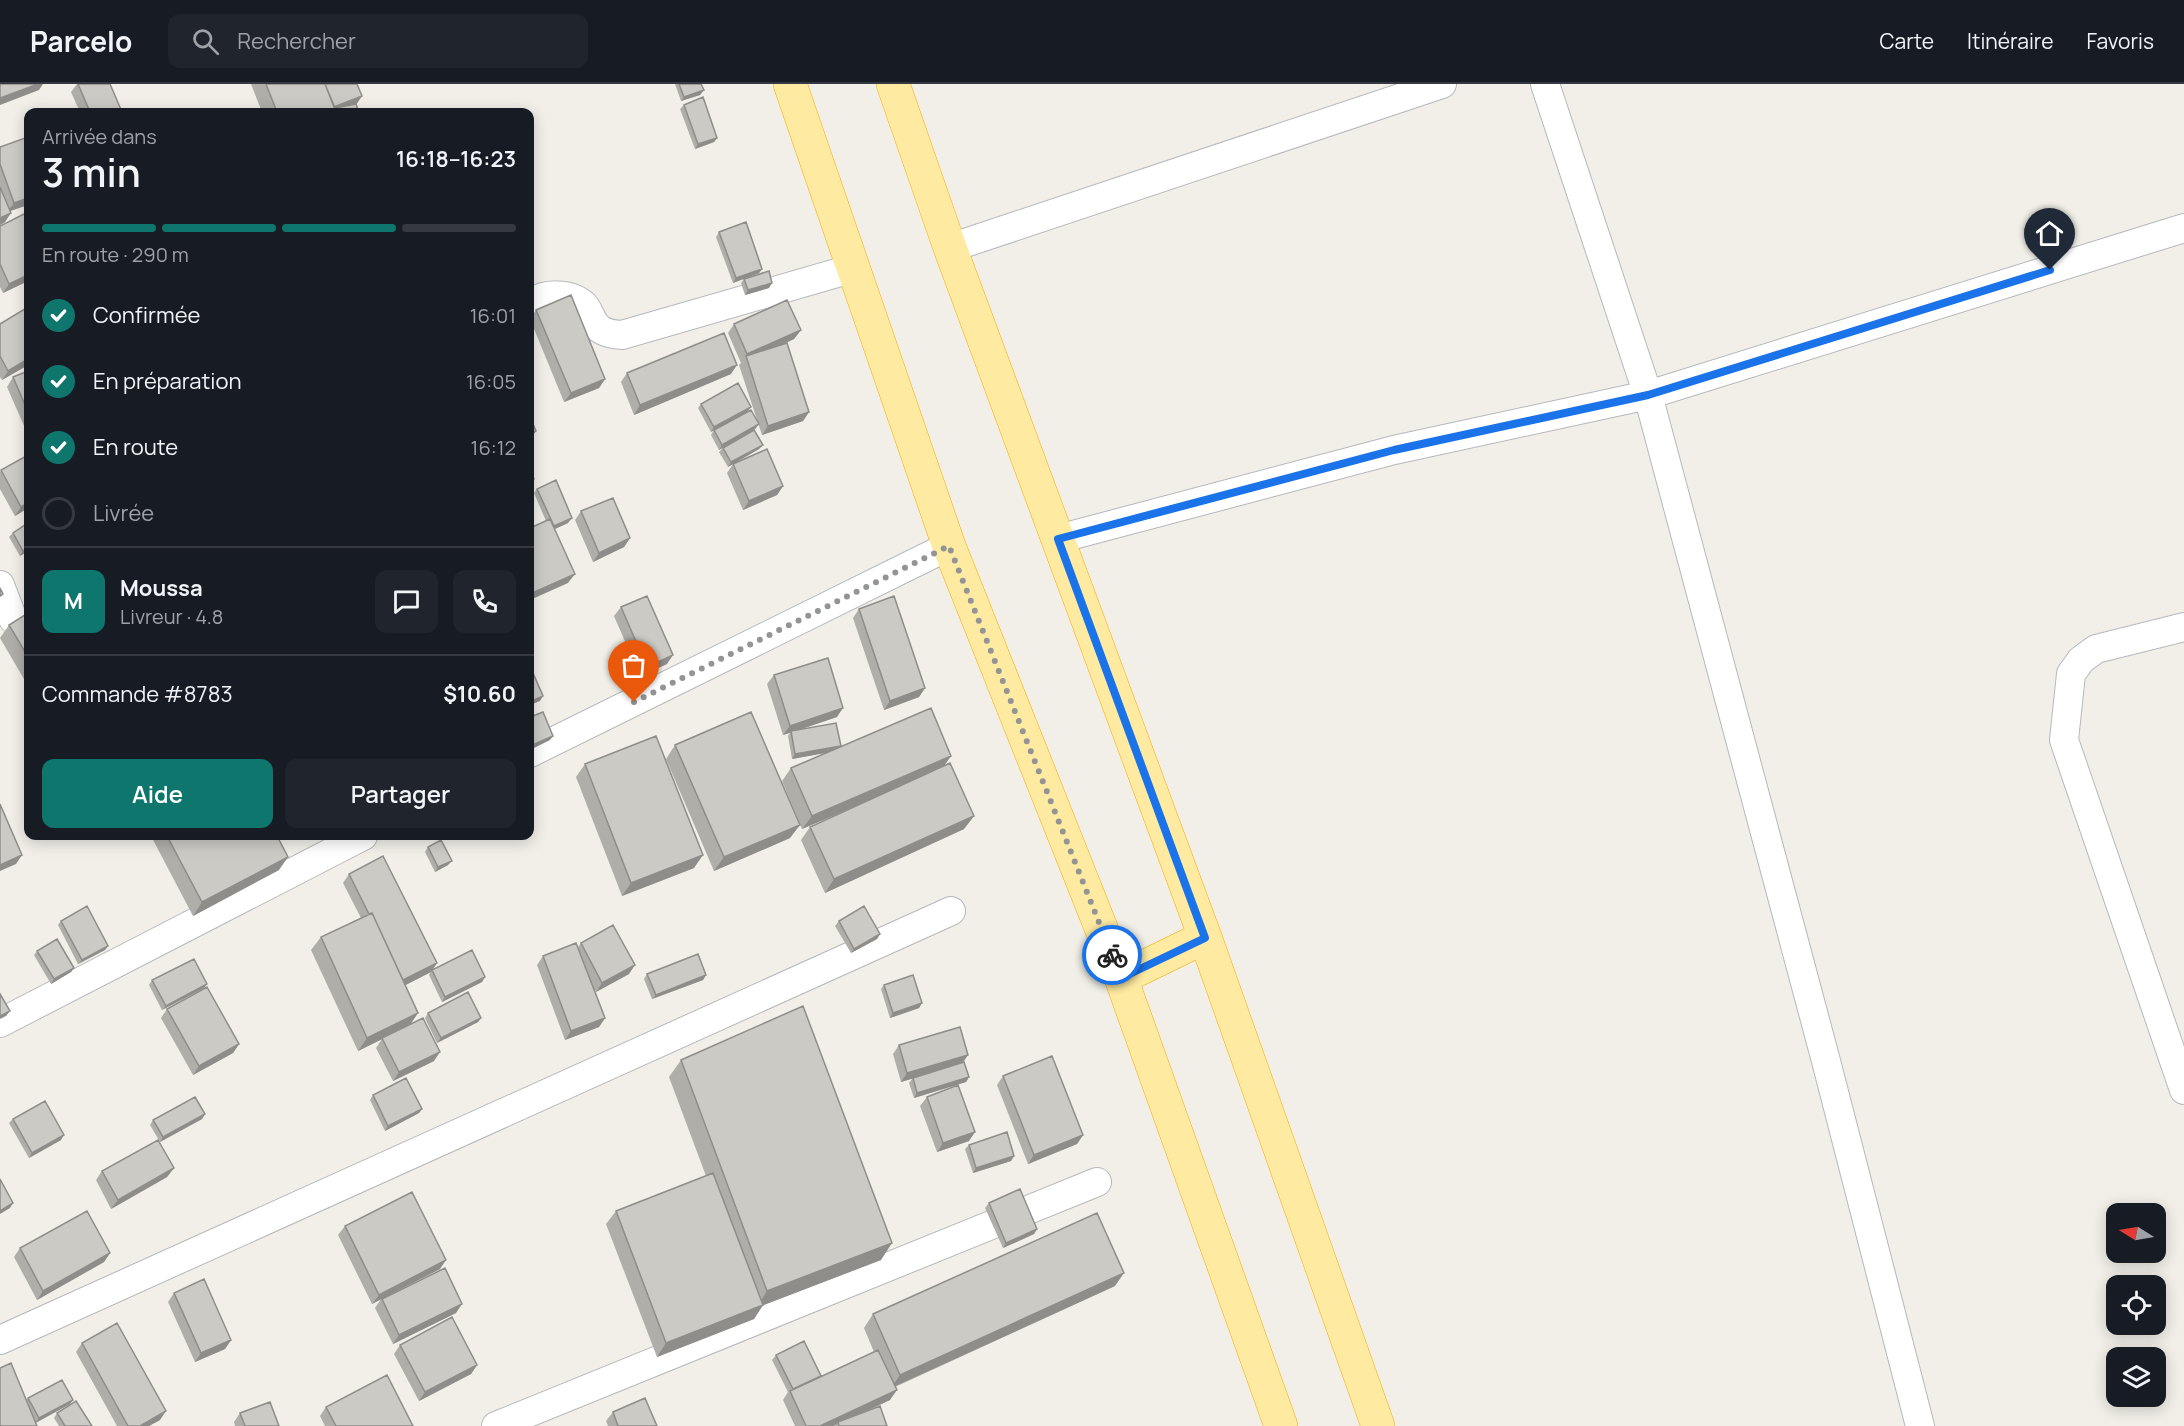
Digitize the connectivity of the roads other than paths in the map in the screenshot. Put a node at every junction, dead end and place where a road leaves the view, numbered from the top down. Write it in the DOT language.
graph roads {
  1 [pos="790,84"];
  2 [pos="894,84"];
  3 [pos="1442,84"];
  4 [pos="1545,84"];
  5 [pos="2184,228"];
  6 [pos="950,248"];
  7 [pos="854,268"];
  8 [pos="534,300"];
  9 [pos="1648,395"];
  10 [pos="1058,539"];
  11 [pos="949,546"];
  12 [pos="0,585"];
  13 [pos="14,618"];
  14 [pos="2184,627"];
  15 [pos="534,751"];
  16 [pos="355,840"];
  17 [pos="951,911"];
  18 [pos="1205,938"];
  19 [pos="1121,978"];
  20 [pos="0,1023"];
  21 [pos="2184,1090"];
  22 [pos="1097,1182"];
  23 [pos="0,1340"];
  24 [pos="496,1426"];
  25 [pos="1281,1426"];
  26 [pos="1378,1426"];
  27 [pos="1920,1426"];
  1 -- 7 [label="highway"];
  2 -- 6 [label="highway"];
  3 -- 6 [label="street"];
  4 -- 9 [label="street"];
  5 -- 9 [label="street"];
  6 -- 10 [label="highway"];
  7 -- 8 [label="street"];
  7 -- 11 [label="highway"];
  9 -- 10 [label="street"];
  9 -- 27 [label="street"];
  10 -- 18 [label="highway"];
  11 -- 15 [label="street"];
  11 -- 19 [label="highway"];
  12 -- 13 [label="street"];
  14 -- 21 [label="street"];
  16 -- 20 [label="street"];
  17 -- 23 [label="street"];
  18 -- 19 [label="highway"];
  18 -- 26 [label="highway"];
  19 -- 25 [label="highway"];
  22 -- 24 [label="street"];
}
